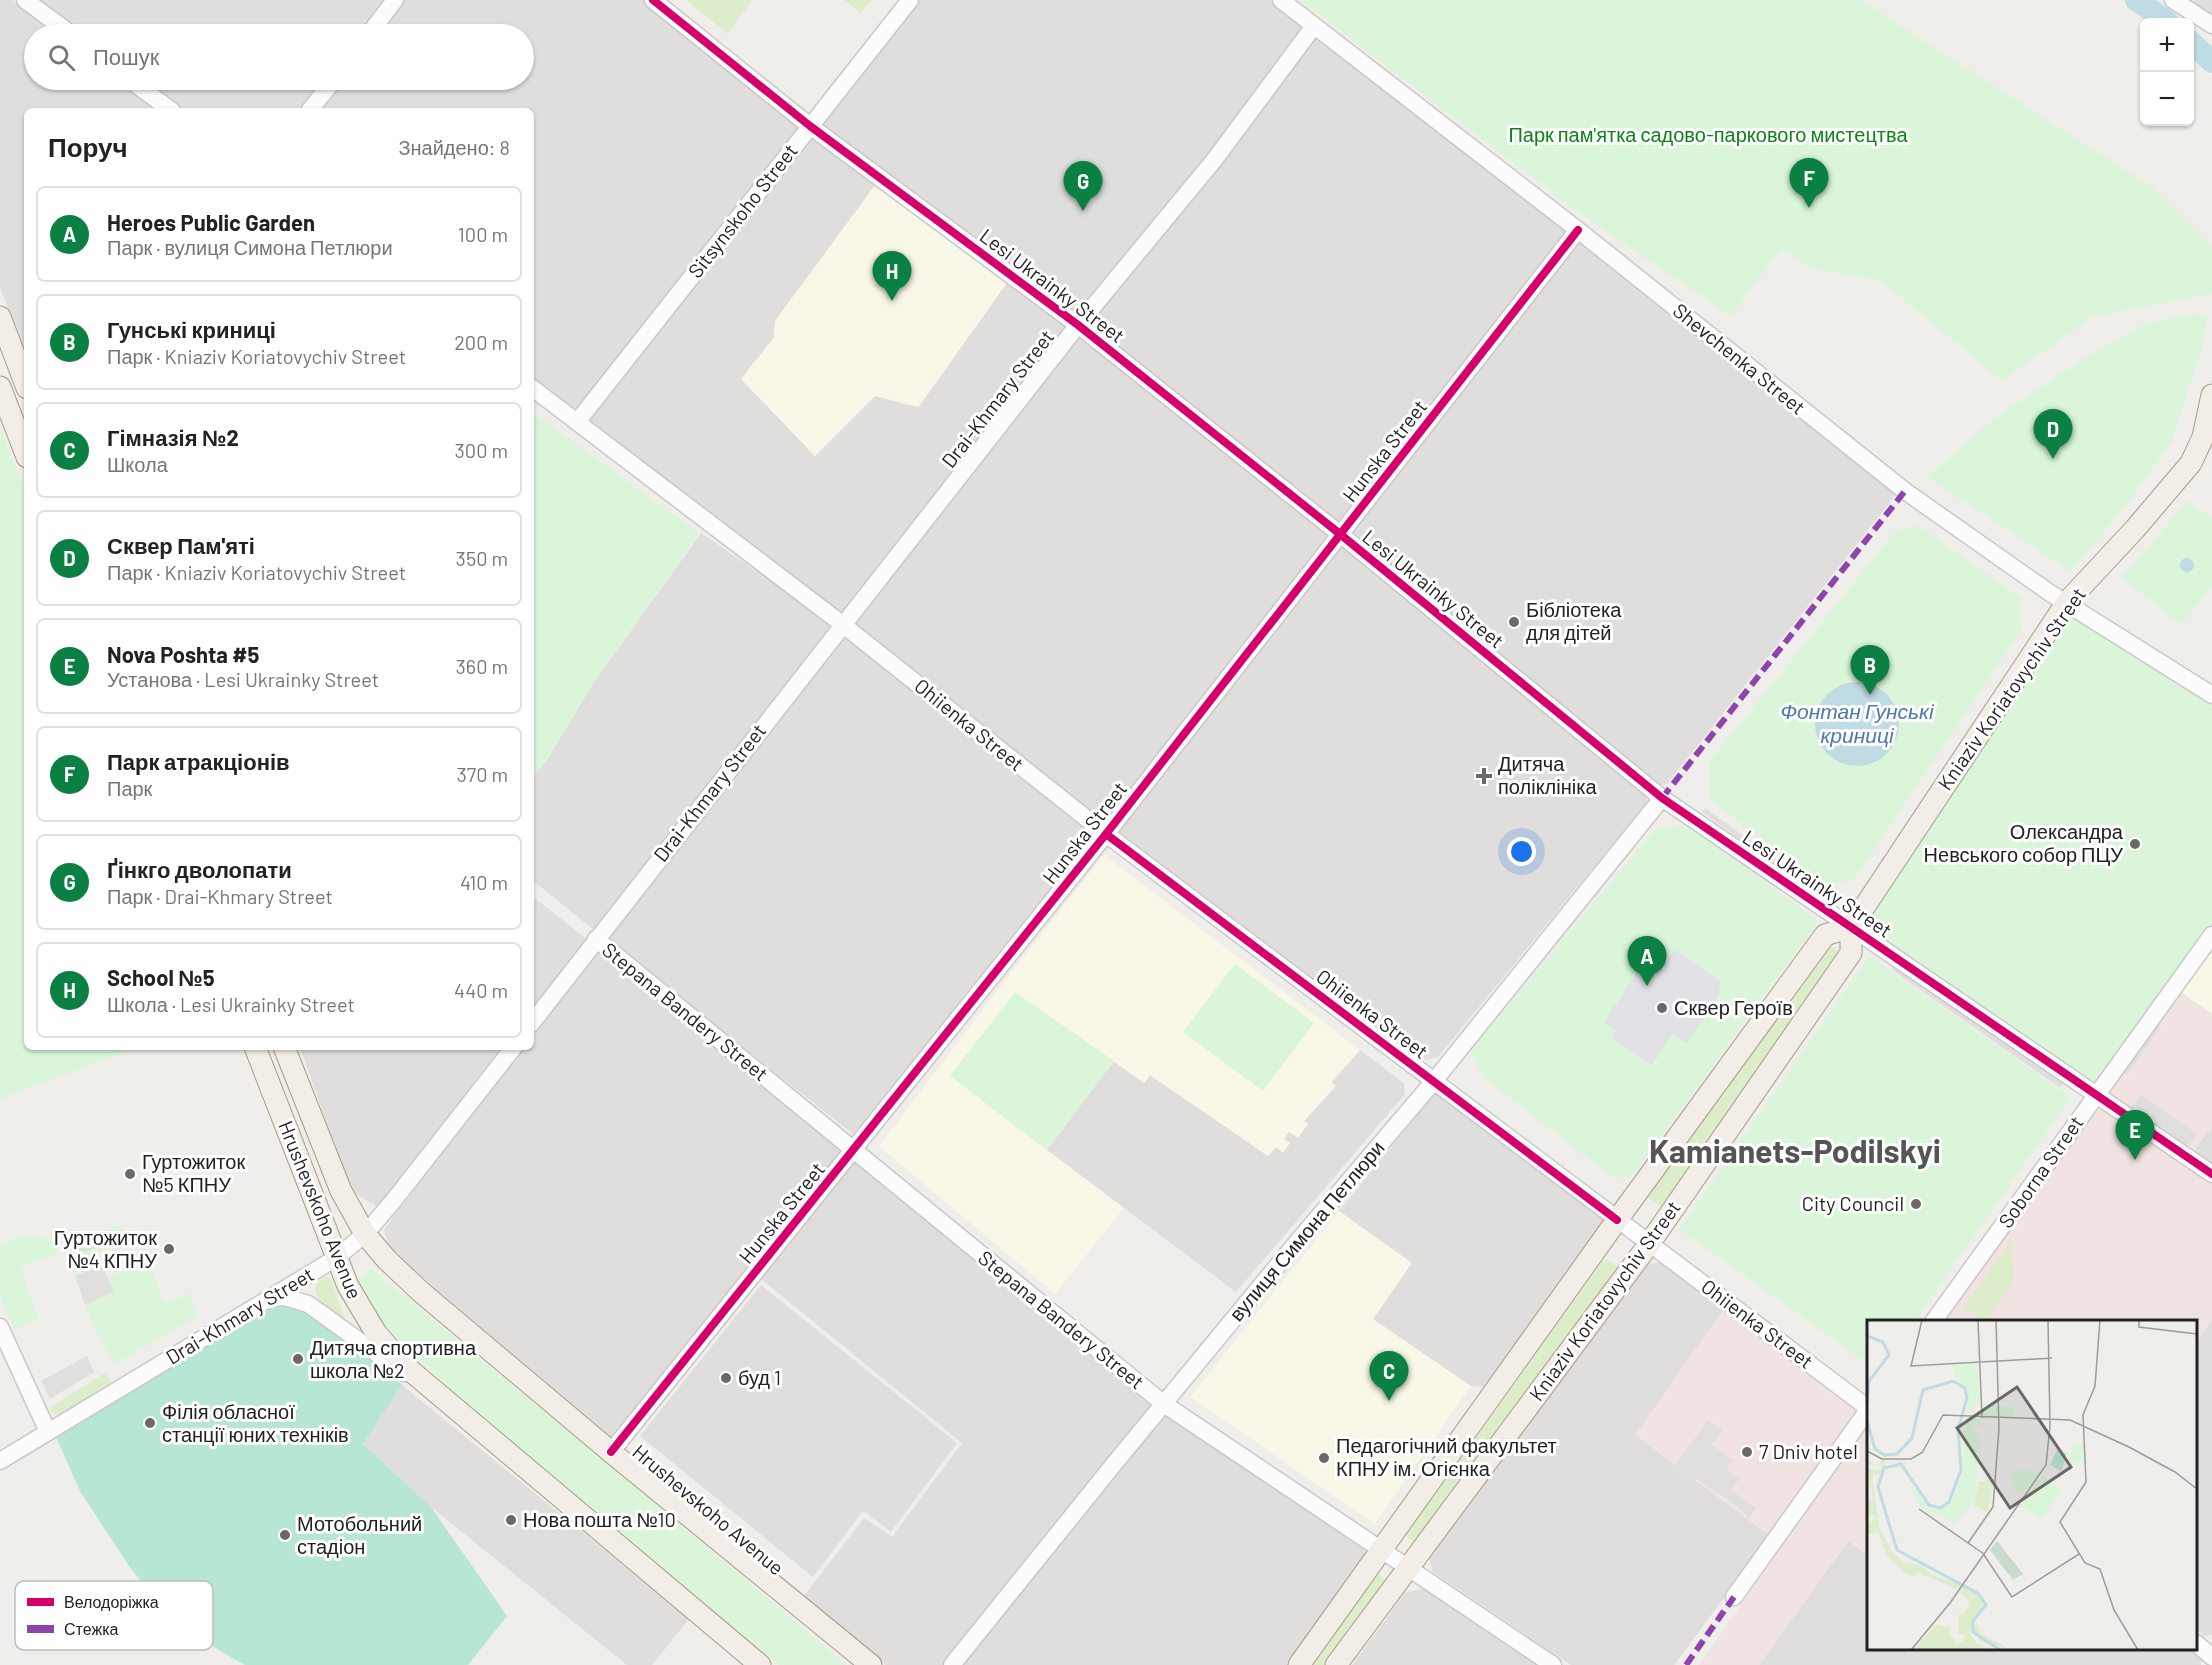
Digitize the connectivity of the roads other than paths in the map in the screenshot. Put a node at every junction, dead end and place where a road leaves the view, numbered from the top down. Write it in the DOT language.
graph roads {
  1 [pos="25,0"];
  2 [pos="395,0"];
  3 [pos="653,0"];
  4 [pos="910,0"];
  5 [pos="1281,0"];
  6 [pos="2173,0"];
  7 [pos="57,24"];
  8 [pos="377,24"];
  9 [pos="2212,25"];
  10 [pos="1314,26"];
  11 [pos="144,90"];
  12 [pos="326,90"];
  13 [pos="168,108"];
  14 [pos="311,108"];
  15 [pos="810,126"];
  16 [pos="1578,230"];
  17 [pos="0,317"];
  18 [pos="1078,325"];
  19 [pos="24,380"];
  20 [pos="0,387"];
  21 [pos="534,389"];
  22 [pos="2212,395"];
  23 [pos="577,422"];
  24 [pos="24,449"];
  25 [pos="1340,534"];
  26 [pos="2067,602"];
  27 [pos="842,624"];
  28 [pos="2212,695"];
  29 [pos="1662,798"];
  30 [pos="1106,834"];
  31 [pos="1851,927"];
  32 [pos="2212,935"];
  33 [pos="596,939"];
  34 [pos="534,1020"];
  35 [pos="256,1050"];
  36 [pos="285,1050"];
  37 [pos="512,1050"];
  38 [pos="1434,1081"];
  39 [pos="2096,1094"];
  40 [pos="854,1149"];
  41 [pos="2212,1174"];
  42 [pos="1617,1220"];
  43 [pos="365,1234"];
  44 [pos="1649,1244"];
  45 [pos="336,1258"];
  46 [pos="270,1298"];
  47 [pos="1934,1320"];
  48 [pos="0,1327"];
  49 [pos="1164,1404"];
  50 [pos="454,1406"];
  51 [pos="1867,1408"];
  52 [pos="1867,1412"];
  53 [pos="48,1432"];
  54 [pos="611,1452"];
  55 [pos="0,1461"];
  56 [pos="1382,1550"];
  57 [pos="1408,1567"];
  58 [pos="1734,1597"];
  59 [pos="2197,1644"];
  60 [pos="2212,1657"];
  61 [pos="760,1665"];
  62 [pos="871,1665"];
  63 [pos="952,1665"];
  64 [pos="1299,1665"];
  65 [pos="1336,1665"];
  66 [pos="1553,1665"];
  1 -- 7 [label="street"];
  2 -- 8 [label="street"];
  3 -- 15 [label="street, Lesi Ukrainky Street"];
  4 -- 15 [label="street, Sitsynskoho Street"];
  5 -- 10 [label="street, Shevchenka Street"];
  6 -- 9 [label="street"];
  10 -- 16 [label="street, Shevchenka Street"];
  10 -- 18 [label="street, Drai-Khmary Street"];
  11 -- 13 [label="street"];
  12 -- 14 [label="street"];
  15 -- 18 [label="street, Lesi Ukrainky Street"];
  15 -- 23 [label="street, Sitsynskoho Street"];
  16 -- 25 [label="street, Hunska Street"];
  16 -- 26 [label="street, Shevchenka Street"];
  17 -- 19 [label="main road"];
  18 -- 25 [label="street, Lesi Ukrainky Street"];
  18 -- 27 [label="street, Drai-Khmary Street"];
  20 -- 24 [label="main road"];
  21 -- 23 [label="street, Ohiienka Street"];
  22 -- 26 [label="main road, Kniaziv Koriatovychiv Street"];
  23 -- 27 [label="street, Ohiienka Street"];
  25 -- 29 [label="street, Lesi Ukrainky Street"];
  25 -- 30 [label="street, Hunska Street"];
  26 -- 28 [label="street, Shevchenka Street"];
  26 -- 31 [label="main road, Kniaziv Koriatovychiv Street"];
  27 -- 30 [label="street, Ohiienka Street"];
  27 -- 33 [label="street, Drai-Khmary Street"];
  29 -- 31 [label="street, Lesi Ukrainky Street"];
  29 -- 38 [label="street, вулиця Симона Петлюри"];
  30 -- 38 [label="street, Ohiienka Street"];
  30 -- 40 [label="street, Hunska Street"];
  31 -- 39 [label="street, Lesi Ukrainky Street"];
  31 -- 42 [label="main road, Kniaziv Koriatovychiv Street"];
  31 -- 44 [label="main road, Kniaziv Koriatovychiv Street"];
  32 -- 39 [label="street, Soborna Street"];
  33 -- 34 [label="street, Drai-Khmary Street"];
  33 -- 40 [label="street, Stepana Bandery Street"];
  35 -- 45 [label="main road, Hrushevskoho Avenue"];
  36 -- 43 [label="main road, Hrushevskoho Avenue"];
  37 -- 43 [label="street, Drai-Khmary Street"];
  38 -- 42 [label="street, Ohiienka Street"];
  38 -- 49 [label="street, вулиця Симона Петлюри"];
  39 -- 41 [label="street, Lesi Ukrainky Street"];
  39 -- 47 [label="street, Soborna Street"];
  40 -- 49 [label="street, Stepana Bandery Street"];
  40 -- 54 [label="street, Hunska Street"];
  42 -- 44 [label="street, Ohiienka Street"];
  42 -- 56 [label="main road, Kniaziv Koriatovychiv Street"];
  43 -- 45 [label="street, Drai-Khmary Street"];
  43 -- 54 [label="main road, Hrushevskoho Avenue"];
  44 -- 51 [label="street, Ohiienka Street"];
  44 -- 57 [label="main road, Kniaziv Koriatovychiv Street"];
  45 -- 46 [label="street, Drai-Khmary Street"];
  45 -- 50 [label="main road, Hrushevskoho Avenue"];
  46 -- 50 [label="street"];
  46 -- 53 [label="street, Drai-Khmary Street"];
  48 -- 53 [label="street"];
  49 -- 56 [label="street, Stepana Bandery Street"];
  49 -- 63 [label="street, вулиця Симона Петлюри"];
  50 -- 61 [label="main road, Hrushevskoho Avenue"];
  52 -- 58 [label="street"];
  53 -- 55 [label="street, Drai-Khmary Street"];
  54 -- 62 [label="main road, Hrushevskoho Avenue"];
  56 -- 57 [label="street, Stepana Bandery Street"];
  56 -- 64 [label="main road, Kniaziv Koriatovychiv Street"];
  57 -- 65 [label="main road, Kniaziv Koriatovychiv Street"];
  57 -- 66 [label="street, Stepana Bandery Street"];
  59 -- 60 [label="street"];
}
